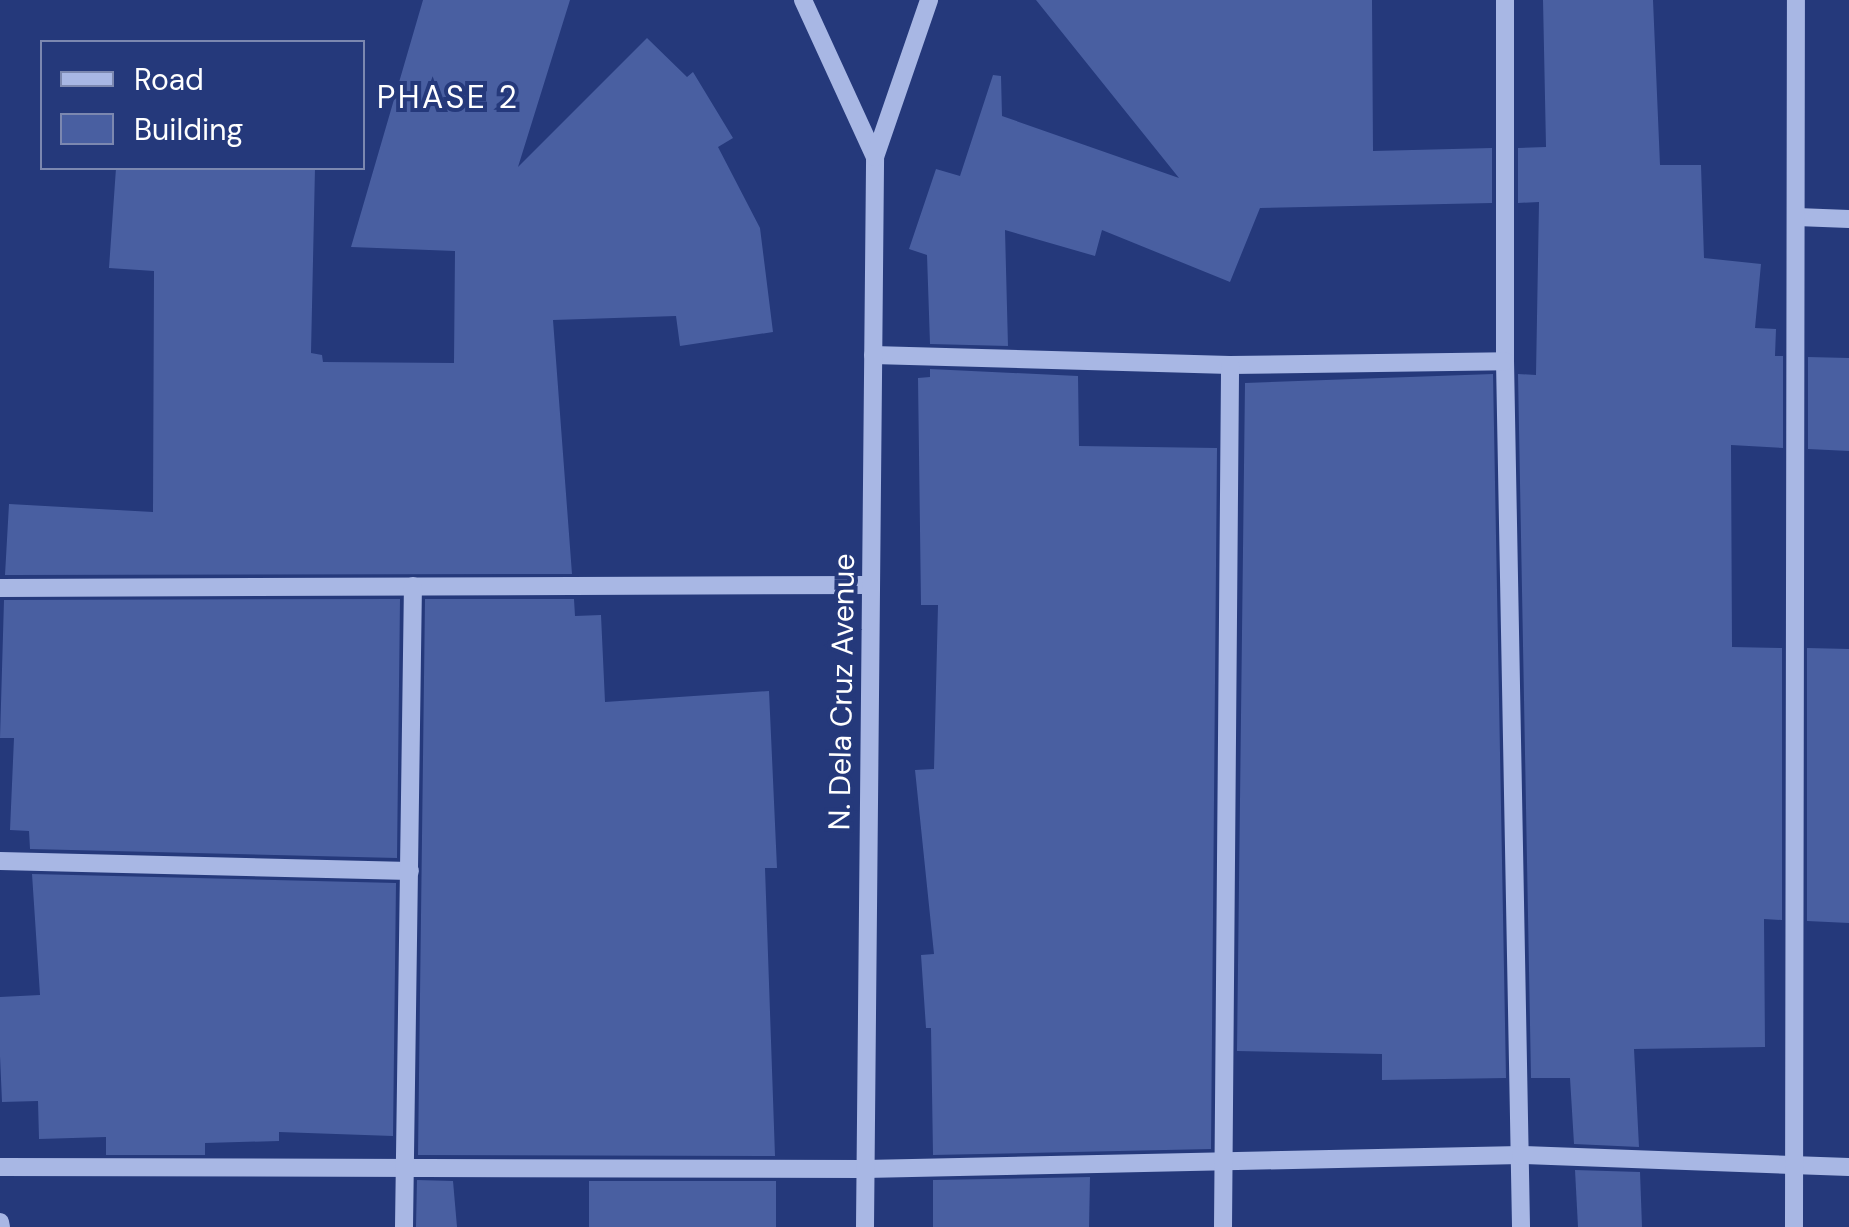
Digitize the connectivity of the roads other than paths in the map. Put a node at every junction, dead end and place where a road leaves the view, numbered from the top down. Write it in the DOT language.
graph roads {
  1 [pos="803,0"];
  2 [pos="929,0"];
  3 [pos="1505,0"];
  4 [pos="1796,0"];
  5 [pos="874,157"];
  6 [pos="1797,217"];
  7 [pos="1849,220"];
  8 [pos="873,355"];
  9 [pos="1504,362"];
  10 [pos="1230,365"];
  11 [pos="871,585"];
  12 [pos="413,586"];
  13 [pos="0,588"];
  14 [pos="0,862"];
  15 [pos="410,871"];
  16 [pos="1521,1155"];
  17 [pos="1222,1163"];
  18 [pos="1794,1167"];
  19 [pos="1849,1167"];
  20 [pos="0,1168"];
  21 [pos="404,1170"];
  22 [pos="866,1170"];
  23 [pos="404,1227"];
  24 [pos="865,1227"];
  25 [pos="1223,1227"];
  26 [pos="1521,1227"];
  27 [pos="1794,1227"];
  1 -- 5 [label="street, N. Dela Cruz Avenue"];
  2 -- 5 [label="street, N. Dela Cruz Avenue"];
  3 -- 9 [label="street"];
  4 -- 6 [label="street"];
  5 -- 8 [label="street, N. Dela Cruz Avenue"];
  6 -- 7 [label="street"];
  6 -- 18 [label="street"];
  8 -- 10 [label="street"];
  8 -- 11 [label="street, N. Dela Cruz Avenue"];
  9 -- 10 [label="street"];
  9 -- 16 [label="street"];
  10 -- 17 [label="street"];
  11 -- 12 [label="street"];
  11 -- 22 [label="street, N. Dela Cruz Avenue"];
  12 -- 13 [label="street"];
  12 -- 15 [label="street"];
  14 -- 15 [label="street"];
  15 -- 21 [label="street"];
  16 -- 17 [label="street"];
  16 -- 18 [label="street"];
  16 -- 26 [label="street"];
  17 -- 22 [label="street"];
  17 -- 25 [label="street"];
  18 -- 19 [label="street"];
  18 -- 27 [label="street"];
  20 -- 21 [label="street"];
  21 -- 22 [label="street"];
  21 -- 23 [label="street"];
  22 -- 24 [label="street, N. Dela Cruz Avenue"];
}
